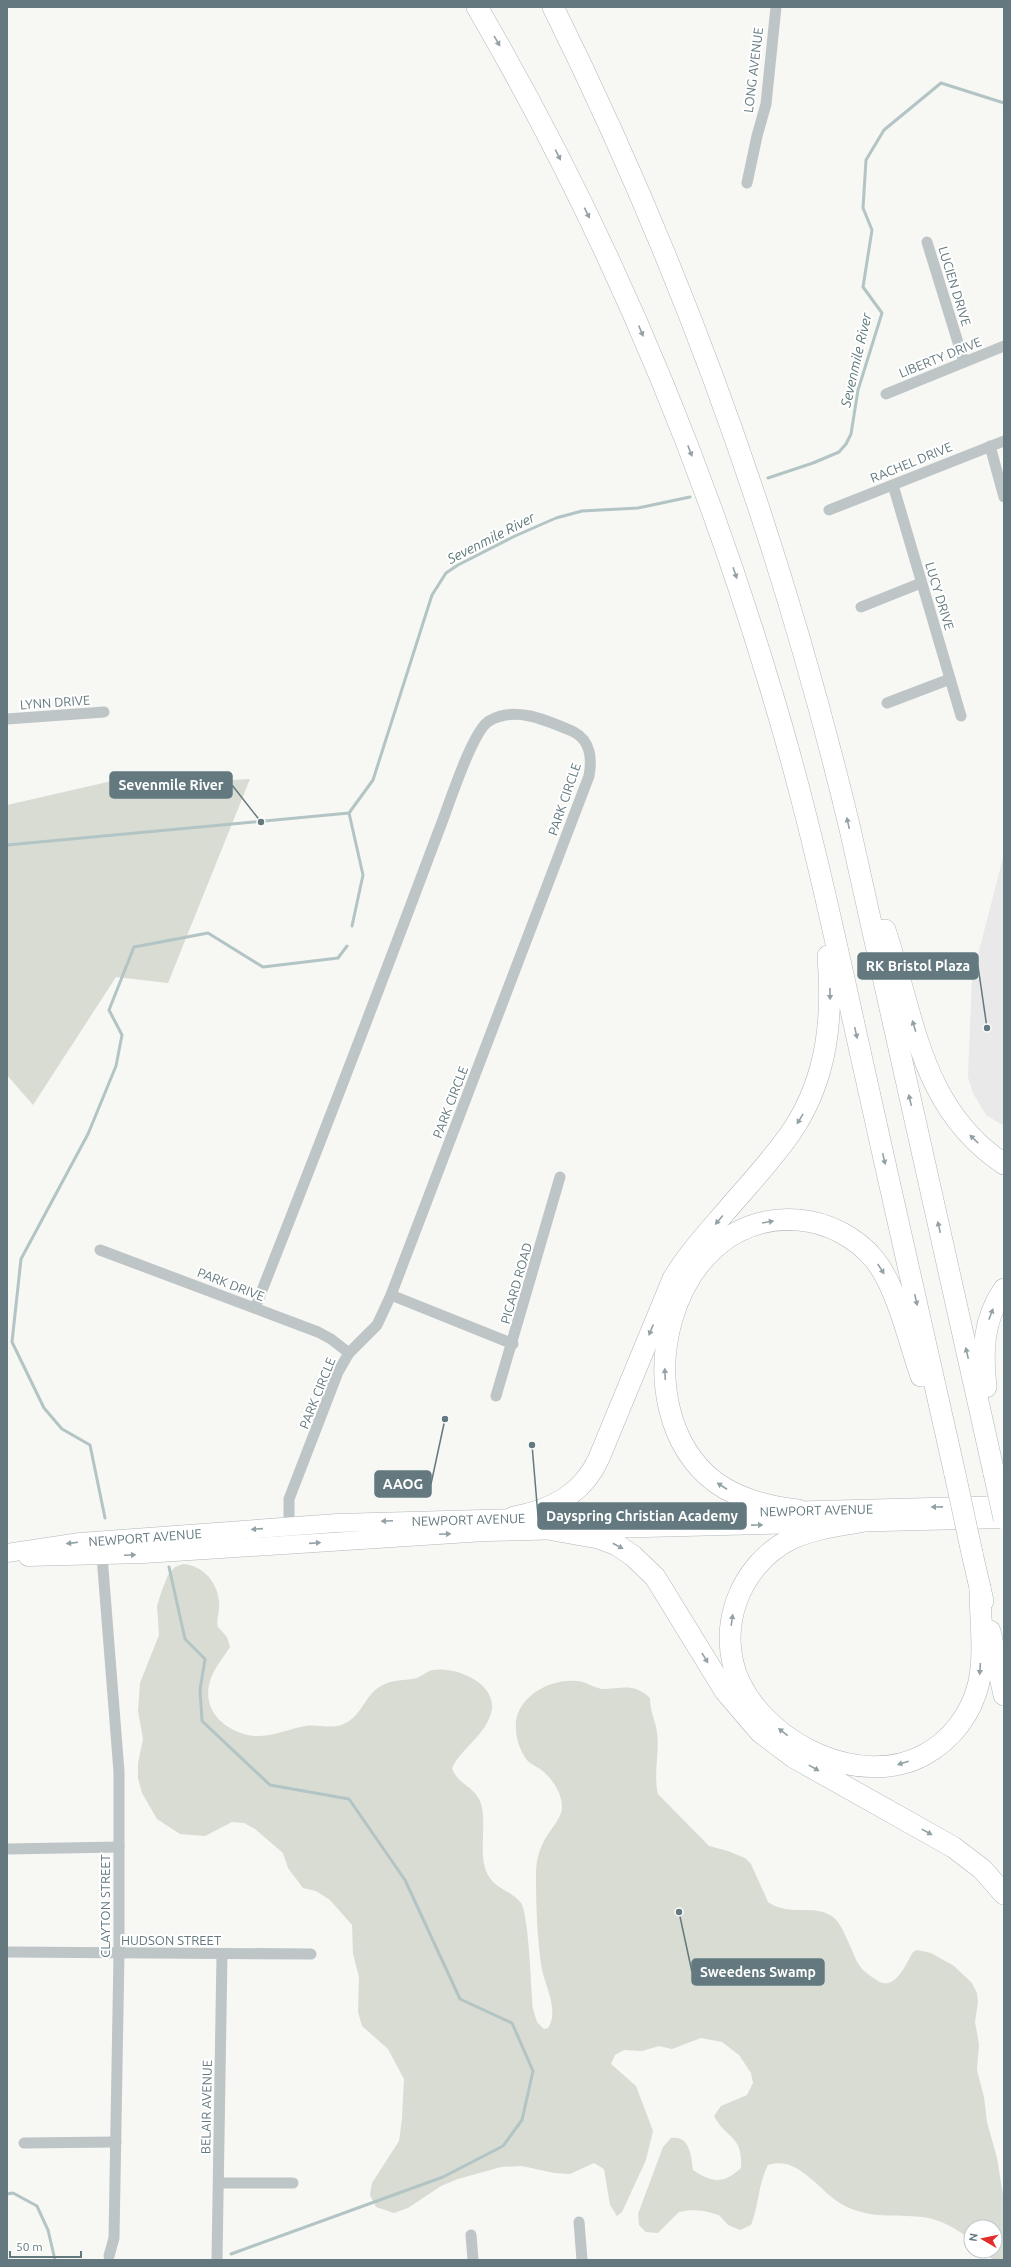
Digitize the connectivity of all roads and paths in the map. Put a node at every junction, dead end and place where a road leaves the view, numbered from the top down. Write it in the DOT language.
graph roads {
  1 [pos="477,7"];
  2 [pos="553,7"];
  3 [pos="776,7"];
  4 [pos="748,183"];
  5 [pos="927,242"];
  6 [pos="1004,346"];
  7 [pos="964,362"];
  8 [pos="886,394"];
  9 [pos="1004,441"];
  10 [pos="990,446"];
  11 [pos="893,485"];
  12 [pos="1004,497"];
  13 [pos="829,510"];
  14 [pos="922,583"];
  15 [pos="861,607"];
  16 [pos="950,680"];
  17 [pos="887,703"];
  18 [pos="104,712"];
  19 [pos="961,716"];
  20 [pos="7,719"];
  21 [pos="854,851"];
  22 [pos="823,885"];
  23 [pos="1004,1164"];
  24 [pos="560,1177"];
  25 [pos="100,1250"];
  26 [pos="1004,1289"];
  27 [pos="391,1295"];
  28 [pos="255,1308"];
  29 [pos="513,1344"];
  30 [pos="349,1353"];
  31 [pos="496,1396"];
  32 [pos="986,1436"];
  33 [pos="948,1443"];
  34 [pos="1004,1505"];
  35 [pos="798,1510"];
  36 [pos="514,1517"];
  37 [pos="1004,1519"];
  38 [pos="860,1522"];
  39 [pos="553,1530"];
  40 [pos="289,1536"];
  41 [pos="7,1553"];
  42 [pos="7,1556"];
  43 [pos="102,1556"];
  44 [pos="980,1588"];
  45 [pos="1004,1695"];
  46 [pos="119,1847"];
  47 [pos="7,1849"];
  48 [pos="1004,1894"];
  49 [pos="7,1952"];
  50 [pos="119,1954"];
  51 [pos="222,1954"];
  52 [pos="311,1954"];
  53 [pos="116,2142"];
  54 [pos="24,2144"];
  55 [pos="219,2183"];
  56 [pos="293,2183"];
  57 [pos="579,2222"];
  58 [pos="471,2235"];
  59 [pos="109,2256"];
  60 [pos="217,2260"];
  61 [pos="473,2260"];
  62 [pos="582,2260"];
  1 -- 22 [label="highway, one-way"];
  21 -- 2 [label="highway, one-way"];
  3 -- 4 [label="street, LONG AVENUE"];
  5 -- 7 [label="street, LUCIEN DRIVE"];
  6 -- 7 [label="street, LIBERTY DRIVE"];
  7 -- 8 [label="street, LIBERTY DRIVE"];
  9 -- 10 [label="street, RACHEL DRIVE"];
  10 -- 11 [label="street, RACHEL DRIVE"];
  10 -- 12 [label="street"];
  11 -- 13 [label="street, RACHEL DRIVE"];
  11 -- 14 [label="street, LUCY DRIVE"];
  14 -- 15 [label="street"];
  14 -- 16 [label="street, LUCY DRIVE"];
  16 -- 17 [label="street"];
  16 -- 19 [label="street, LUCY DRIVE"];
  18 -- 20 [label="street, LYNN DRIVE"];
  23 -- 21 [label="highway, one-way"];
  32 -- 21 [label="highway, one-way"];
  22 -- 33 [label="highway, one-way"];
  22 -- 36 [label="highway, one-way"];
  24 -- 29 [label="street, PICARD ROAD"];
  25 -- 28 [label="street, PARK DRIVE"];
  32 -- 26 [label="highway, one-way"];
  27 -- 28 [label="street, PARK CIRCLE"];
  27 -- 29 [label="street"];
  27 -- 30 [label="street, PARK CIRCLE"];
  28 -- 30 [label="street, PARK DRIVE"];
  29 -- 31 [label="street, PICARD ROAD"];
  30 -- 40 [label="street, PARK CIRCLE"];
  32 -- 37 [label="highway, bridge"];
  35 -- 33 [label="highway, one-way"];
  33 -- 44 [label="highway, bridge"];
  34 -- 35 [label="main road, NEWPORT AVENUE, one-way"];
  35 -- 36 [label="main road, NEWPORT AVENUE"];
  36 -- 40 [label="main road, NEWPORT AVENUE, one-way"];
  37 -- 38 [label="main road, NEWPORT AVENUE"];
  39 -- 38 [label="main road, NEWPORT AVENUE, one-way"];
  44 -- 38 [label="highway, one-way"];
  40 -- 39 [label="main road, NEWPORT AVENUE, one-way"];
  39 -- 48 [label="highway, one-way"];
  40 -- 41 [label="main road, NEWPORT AVENUE, one-way"];
  43 -- 40 [label="main road, NEWPORT AVENUE, one-way"];
  42 -- 43 [label="main road, NEWPORT AVENUE"];
  43 -- 46 [label="street, CLAYTON STREET"];
  44 -- 45 [label="highway"];
  46 -- 47 [label="street"];
  46 -- 50 [label="street, CLAYTON STREET"];
  49 -- 50 [label="street, HUDSON STREET"];
  50 -- 51 [label="street, HUDSON STREET"];
  50 -- 53 [label="street, CLAYTON STREET"];
  51 -- 52 [label="street, HUDSON STREET"];
  51 -- 55 [label="street, BELAIR AVENUE"];
  53 -- 54 [label="street"];
  53 -- 59 [label="street, CLAYTON STREET"];
  55 -- 56 [label="street"];
  55 -- 60 [label="street, BELAIR AVENUE"];
  57 -- 62 [label="street"];
  58 -- 61 [label="street"];
}
